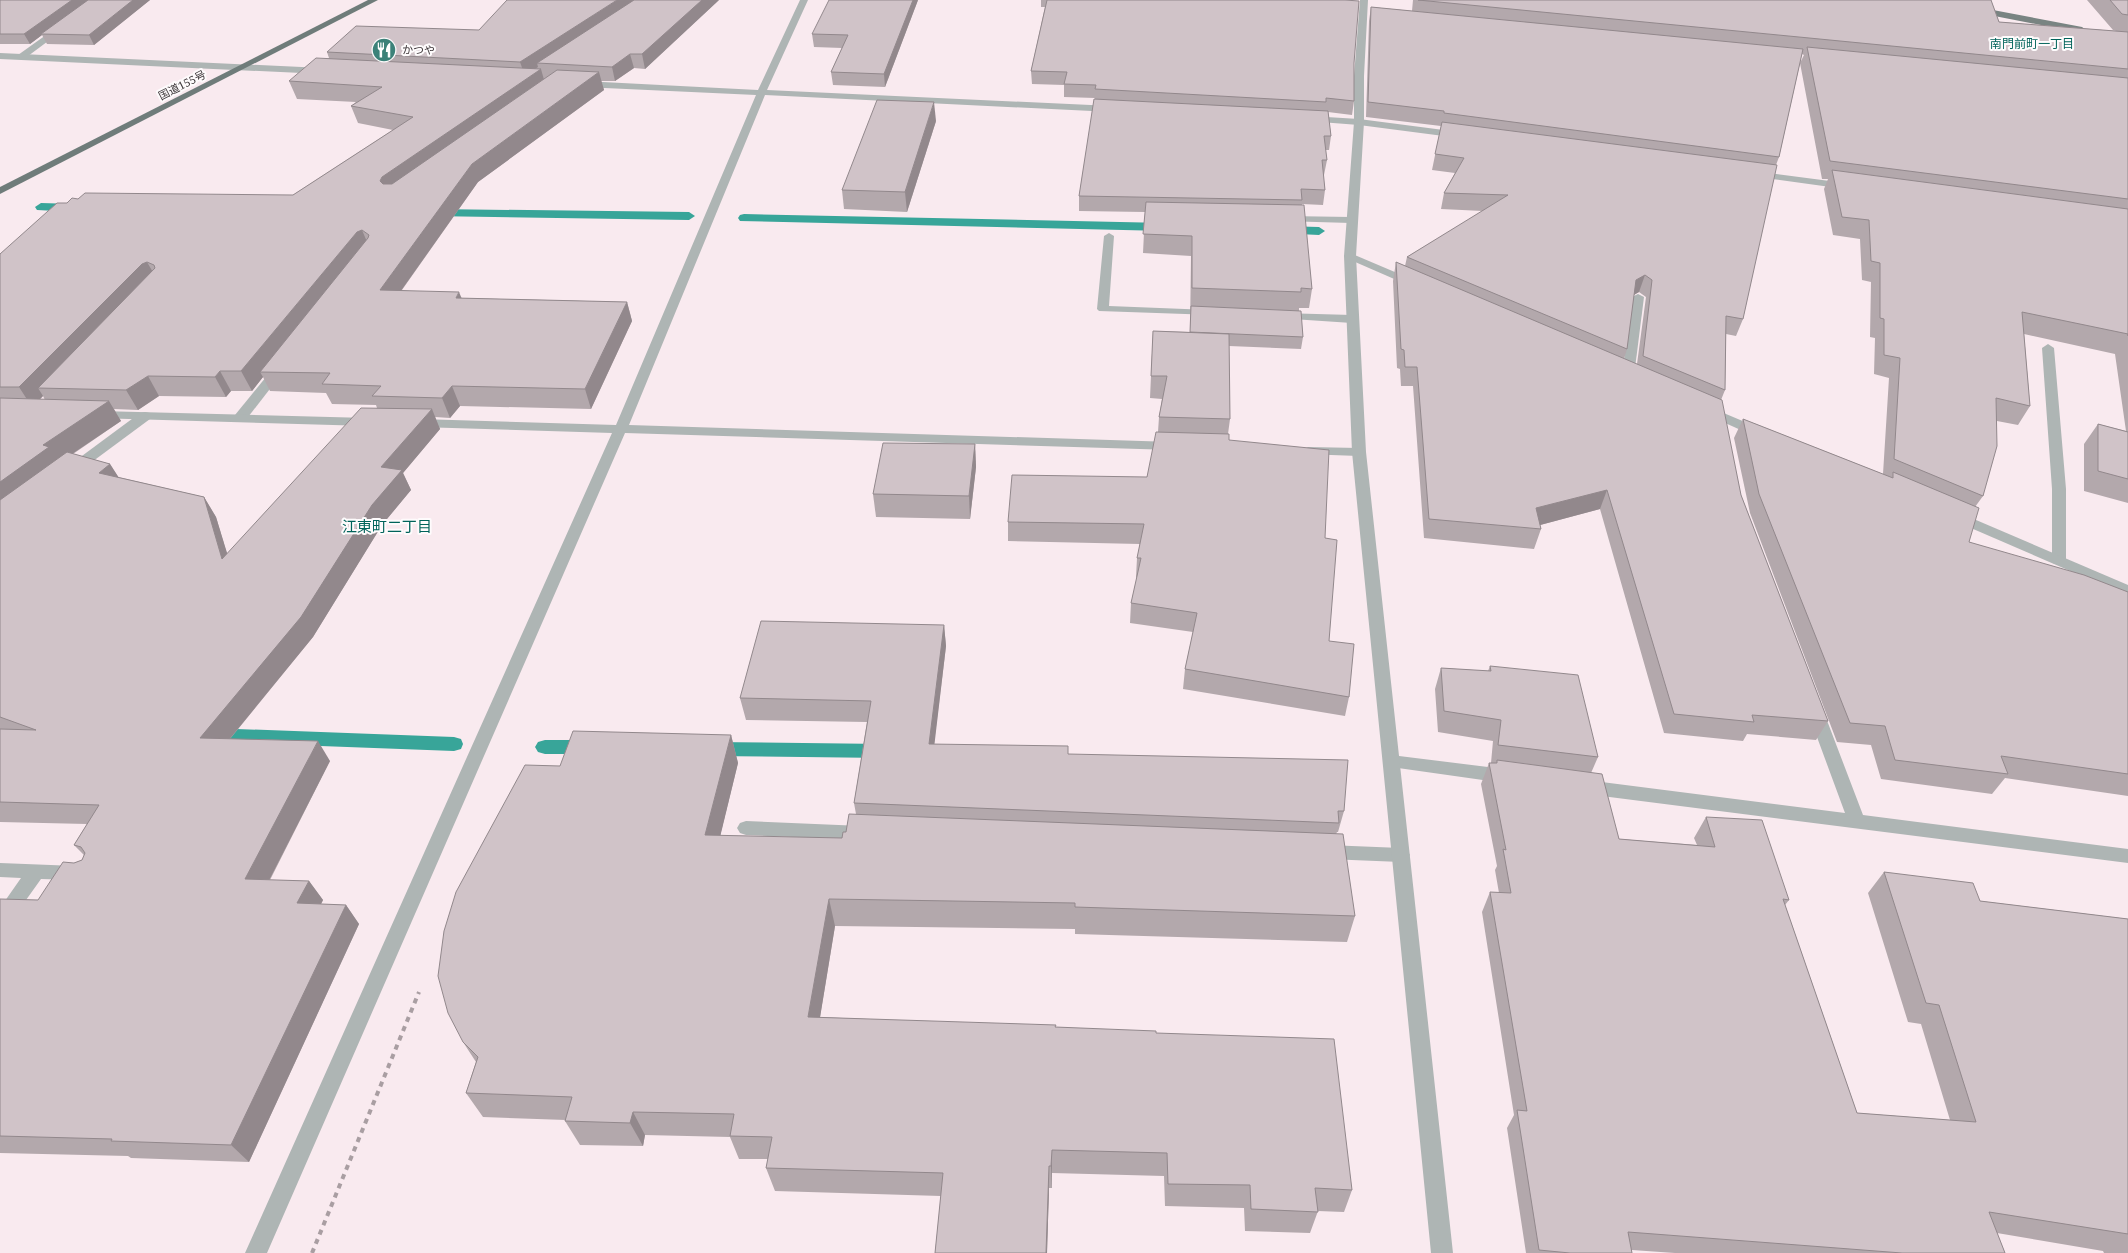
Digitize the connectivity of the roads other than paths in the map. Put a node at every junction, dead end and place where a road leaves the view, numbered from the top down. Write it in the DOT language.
graph roads {
  1 [pos="374,0"];
  2 [pos="804,0"];
  3 [pos="1364,0"];
  4 [pos="1965,7"];
  5 [pos="68,23"];
  6 [pos="2092,32"];
  7 [pos="0,56"];
  8 [pos="22,57"];
  9 [pos="244,66"];
  10 [pos="331,71"];
  11 [pos="568,84"];
  12 [pos="761,94"];
  13 [pos="1123,109"];
  14 [pos="1304,119"];
  15 [pos="1359,122"];
  16 [pos="1467,136"];
  17 [pos="1744,173"];
  18 [pos="1852,187"];
  19 [pos="0,191"];
  20 [pos="1272,219"];
  21 [pos="1351,220"];
  22 [pos="1109,236"];
  23 [pos="1350,256"];
  24 [pos="1422,287"];
  25 [pos="1638,297"];
  26 [pos="1223,314"];
  27 [pos="1272,316"];
  28 [pos="1352,318"];
  29 [pos="2048,348"];
  30 [pos="289,356"];
  31 [pos="1628,376"];
  32 [pos="1696,405"];
  33 [pos="86,414"];
  34 [pos="145,416"];
  35 [pos="1721,416"];
  36 [pos="240,418"];
  37 [pos="376,422"];
  38 [pos="406,422"];
  39 [pos="621,428"];
  40 [pos="1724,434"];
  41 [pos="1776,440"];
  42 [pos="1191,447"];
  43 [pos="1300,450"];
  44 [pos="1359,452"];
  45 [pos="61,478"];
  46 [pos="1940,510"];
  47 [pos="2059,561"];
  48 [pos="2128,591"];
  49 [pos="1811,700"];
  50 [pos="1391,762"];
  51 [pos="1517,778"];
  52 [pos="1566,784"];
  53 [pos="1857,821"];
  54 [pos="746,828"];
  55 [pos="875,834"];
  56 [pos="1312,852"];
  57 [pos="1401,855"];
  58 [pos="2128,856"];
  59 [pos="0,870"];
  60 [pos="36,872"];
  61 [pos="92,873"];
  62 [pos="0,922"];
  63 [pos="256,1253"];
  64 [pos="1442,1253"];
  1 -- 9 [label="highway, 国道155号"];
  2 -- 12 [label="street"];
  3 -- 15 [label="street"];
  4 -- 6 [label="main road"];
  5 -- 8 [label="street"];
  7 -- 8 [label="street"];
  8 -- 9 [label="street"];
  9 -- 10 [label="street"];
  9 -- 19 [label="highway, 国道155号"];
  11 -- 12 [label="street"];
  12 -- 13 [label="street"];
  12 -- 39 [label="street"];
  14 -- 15 [label="street"];
  15 -- 16 [label="street"];
  15 -- 21 [label="street"];
  17 -- 18 [label="street"];
  20 -- 21 [label="street"];
  21 -- 23 [label="street"];
  22 -- 26 [label="street"];
  23 -- 24 [label="street"];
  23 -- 28 [label="street"];
  25 -- 31 [label="street"];
  27 -- 28 [label="street"];
  28 -- 44 [label="street"];
  29 -- 47 [label="street"];
  30 -- 36 [label="street"];
  32 -- 35 [label="street"];
  33 -- 34 [label="street"];
  34 -- 36 [label="street"];
  34 -- 45 [label="street"];
  35 -- 40 [label="street"];
  35 -- 41 [label="street"];
  36 -- 37 [label="street"];
  38 -- 39 [label="street"];
  39 -- 42 [label="street"];
  39 -- 63 [label="street"];
  43 -- 44 [label="street"];
  44 -- 50 [label="street"];
  46 -- 47 [label="street"];
  47 -- 48 [label="street"];
  49 -- 53 [label="street"];
  50 -- 51 [label="street"];
  50 -- 57 [label="street"];
  52 -- 53 [label="street"];
  53 -- 58 [label="street"];
  54 -- 55 [label="street"];
  56 -- 57 [label="street"];
  57 -- 64 [label="street"];
  59 -- 60 [label="street"];
  60 -- 61 [label="street"];
  60 -- 62 [label="street"];
}
